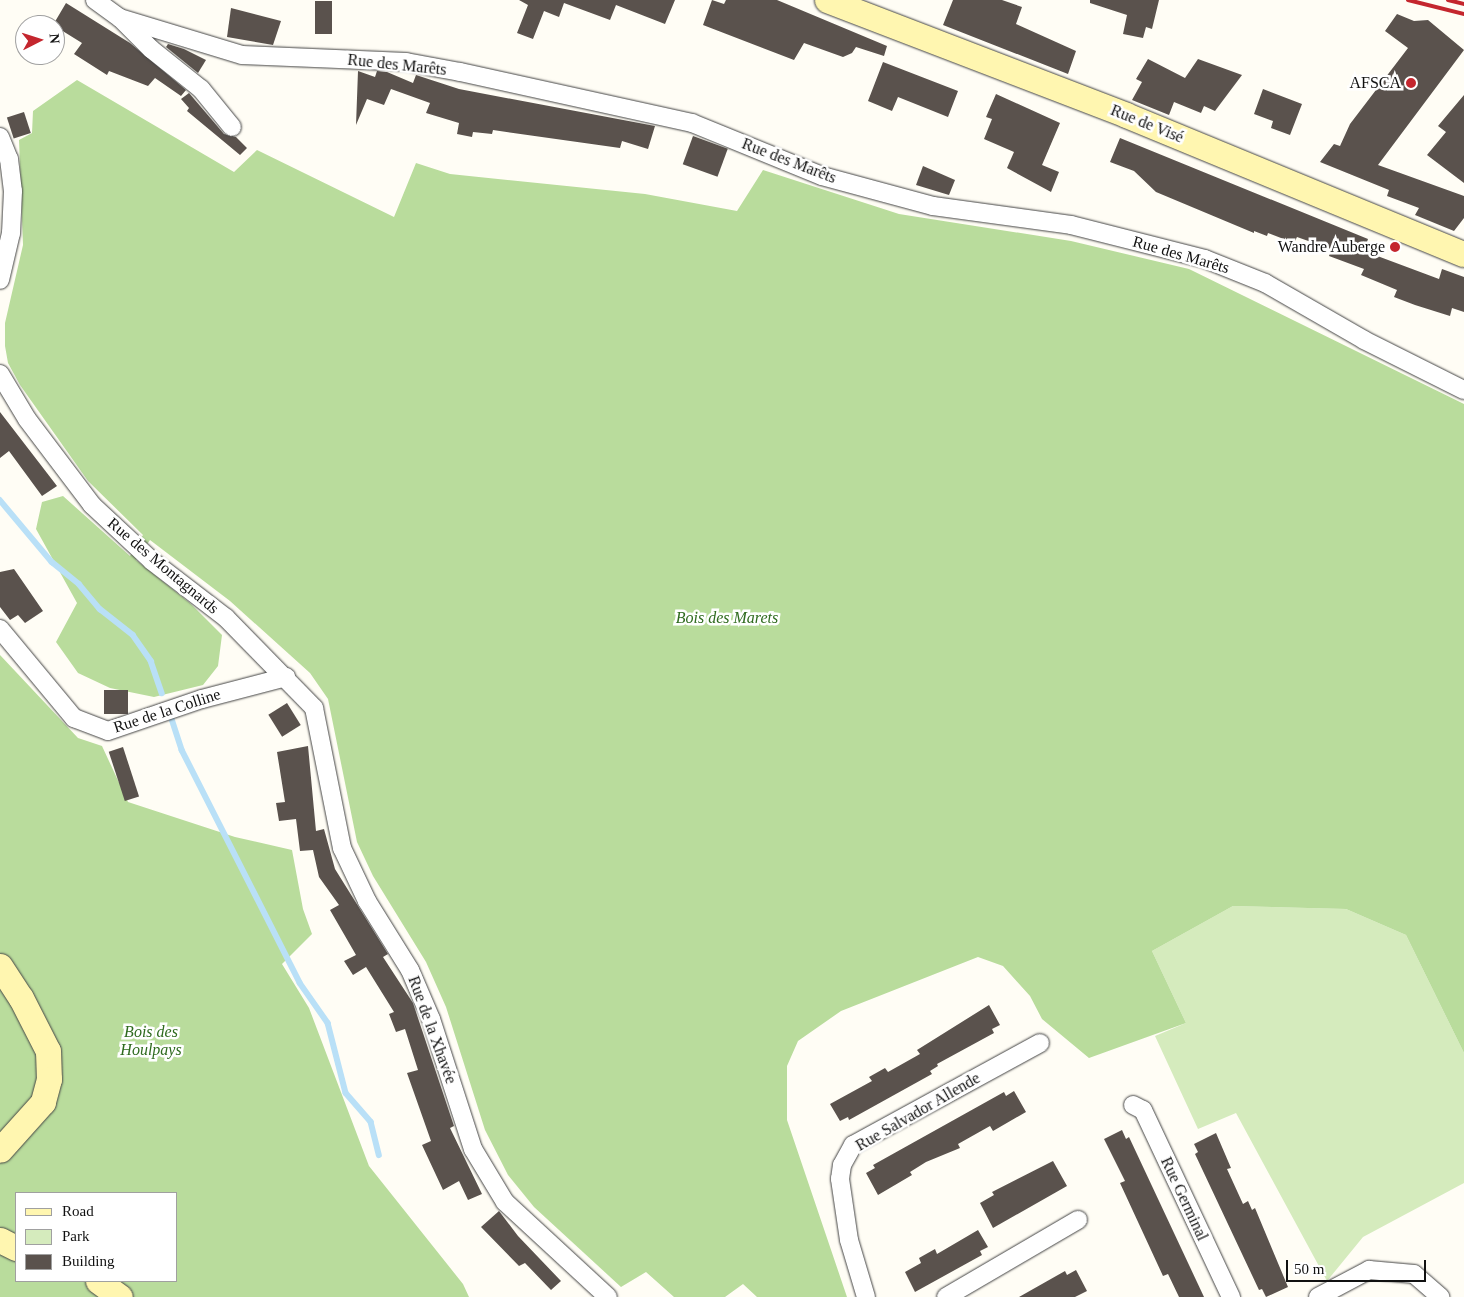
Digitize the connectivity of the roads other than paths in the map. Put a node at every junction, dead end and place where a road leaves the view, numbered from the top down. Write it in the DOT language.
graph roads {
  1 [pos="94,0"];
  2 [pos="827,0"];
  3 [pos="120,18"];
  4 [pos="232,127"];
  5 [pos="0,137"];
  6 [pos="1464,254"];
  7 [pos="0,280"];
  8 [pos="0,374"];
  9 [pos="1464,390"];
  10 [pos="0,629"];
  11 [pos="286,677"];
  12 [pos="0,966"];
  13 [pos="1040,1043"];
  14 [pos="1133,1105"];
  15 [pos="0,1150"];
  16 [pos="1078,1220"];
  17 [pos="0,1240"];
  18 [pos="15,1248"];
  19 [pos="99,1282"];
  20 [pos="120,1297"];
  21 [pos="608,1297"];
  22 [pos="866,1297"];
  23 [pos="946,1297"];
  24 [pos="1231,1297"];
  25 [pos="1318,1297"];
  26 [pos="1440,1297"];
  1 -- 3 [label="street, Rue des Marêts"];
  2 -- 6 [label="street, Rue de Visé"];
  3 -- 4 [label="street"];
  3 -- 9 [label="street, Rue des Marêts"];
  5 -- 7 [label="street"];
  8 -- 11 [label="street, Rue des Montagnards"];
  10 -- 11 [label="street, Rue de la Colline"];
  11 -- 21 [label="street, Rue de la Xhavée"];
  12 -- 15 [label="street"];
  13 -- 22 [label="street, Rue Salvador Allende"];
  14 -- 24 [label="street, Rue Germinal"];
  16 -- 23 [label="street"];
  17 -- 18 [label="street"];
  19 -- 20 [label="street"];
  25 -- 26 [label="street"];
}
